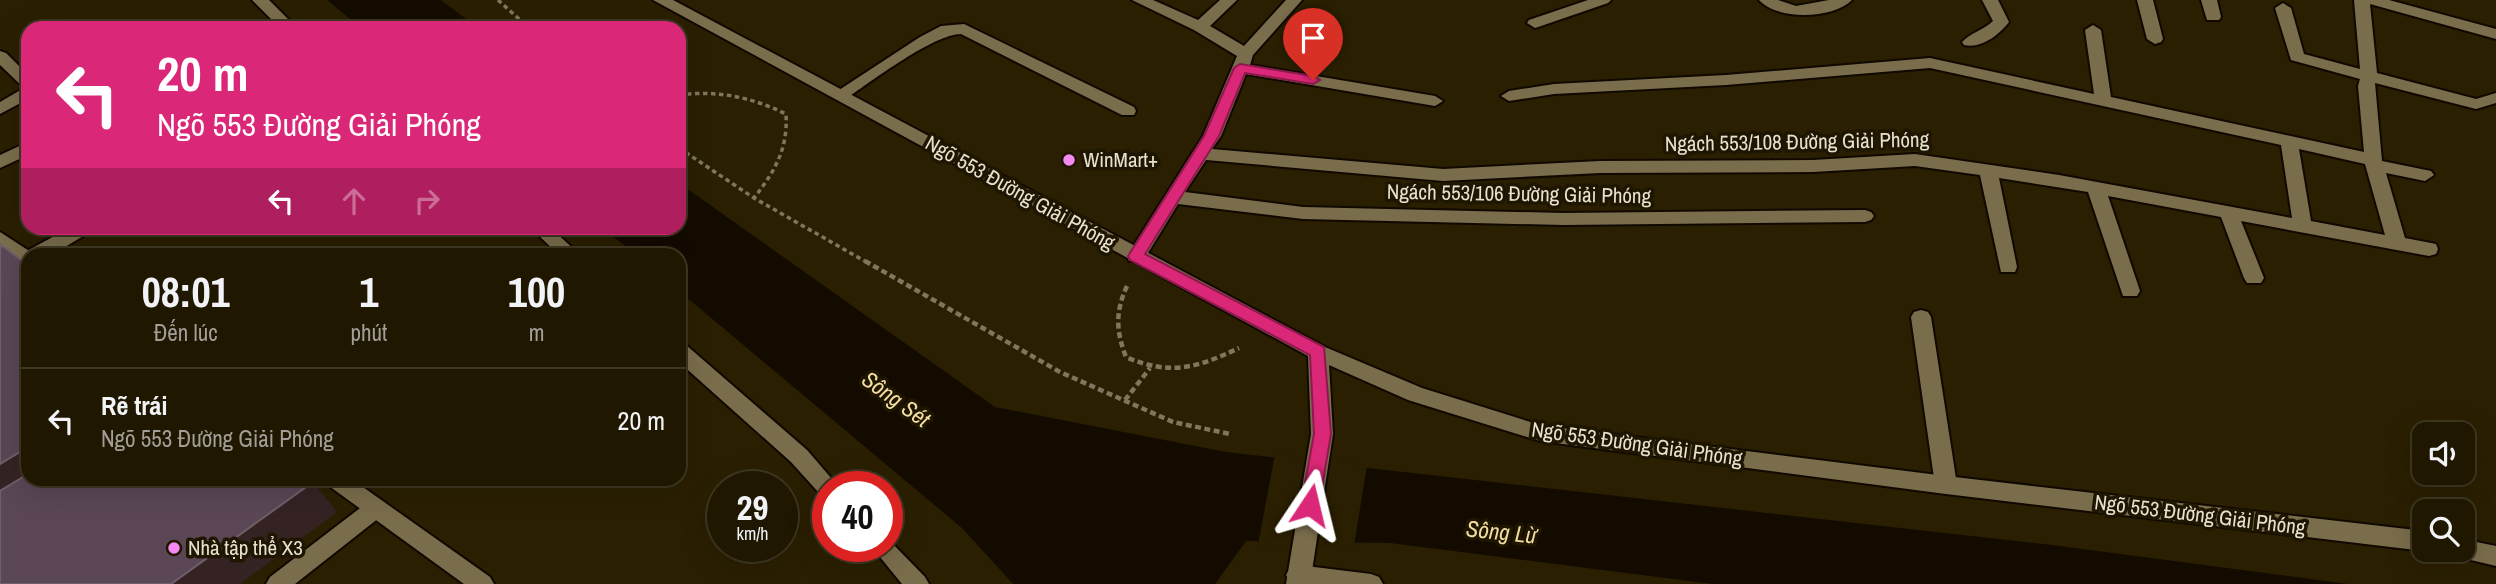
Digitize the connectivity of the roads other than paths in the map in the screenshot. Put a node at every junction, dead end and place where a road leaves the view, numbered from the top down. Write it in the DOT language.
graph roads {
  1 [pos="260,0"];
  2 [pos="662,0"];
  3 [pos="1140,0"];
  4 [pos="1229,0"];
  5 [pos="1294,0"];
  6 [pos="1767,0"];
  7 [pos="1844,0"];
  8 [pos="1990,0"];
  9 [pos="2145,0"];
  10 [pos="2209,0"];
  11 [pos="2362,0"];
  12 [pos="2371,0"];
  13 [pos="1598,1"];
  14 [pos="2283,8"];
  15 [pos="2213,17"];
  16 [pos="282,21"];
  17 [pos="1535,23"];
  18 [pos="1200,27"];
  19 [pos="2094,30"];
  20 [pos="2496,34"];
  21 [pos="2155,39"];
  22 [pos="1970,43"];
  23 [pos="0,56"];
  24 [pos="1243,61"];
  25 [pos="21,76"];
  26 [pos="2369,76"];
  27 [pos="841,94"];
  28 [pos="21,96"];
  29 [pos="1509,96"];
  30 [pos="2496,98"];
  31 [pos="2103,99"];
  32 [pos="1435,100"];
  33 [pos="0,109"];
  34 [pos="1128,111"];
  35 [pos="2289,141"];
  36 [pos="21,152"];
  37 [pos="1200,154"];
  38 [pos="0,162"];
  39 [pos="2374,163"];
  40 [pos="1988,170"];
  41 [pos="2425,175"];
  42 [pos="2096,188"];
  43 [pos="1173,197"];
  44 [pos="2228,212"];
  45 [pos="1865,216"];
  46 [pos="2303,226"];
  47 [pos="71,235"];
  48 [pos="548,235"];
  49 [pos="0,238"];
  50 [pos="2397,243"];
  51 [pos="48,248"];
  52 [pos="563,248"];
  53 [pos="2429,249"];
  54 [pos="21,252"];
  55 [pos="1136,256"];
  56 [pos="2008,267"];
  57 [pos="2254,278"];
  58 [pos="2130,291"];
  59 [pos="1921,317"];
  60 [pos="1318,352"];
  61 [pos="686,356"];
  62 [pos="813,471"];
  63 [pos="1946,485"];
  64 [pos="345,486"];
  65 [pos="376,508"];
  66 [pos="2412,540"];
  67 [pos="2475,552"];
  68 [pos="2496,556"];
  69 [pos="897,562"];
  70 [pos="1298,580"];
  71 [pos="278,584"];
  72 [pos="482,584"];
  73 [pos="917,584"];
  74 [pos="1371,584"];
  1 -- 16 [label="street"];
  2 -- 27 [label="street, Ngõ 553 Đường Giải Phóng"];
  3 -- 18 [label="street"];
  4 -- 18 [label="street"];
  5 -- 24 [label="street"];
  6 -- 7 [label="street"];
  8 -- 22 [label="street"];
  9 -- 21 [label="street"];
  10 -- 15 [label="street"];
  11 -- 26 [label="street"];
  12 -- 20 [label="street"];
  13 -- 17 [label="street"];
  14 -- 26 [label="street"];
  18 -- 24 [label="street"];
  19 -- 31 [label="street"];
  23 -- 25 [label="street"];
  24 -- 32 [label="street"];
  24 -- 37 [label="street"];
  26 -- 30 [label="street"];
  26 -- 39 [label="street"];
  27 -- 34 [label="street"];
  27 -- 55 [label="street, Ngõ 553 Đường Giải Phóng"];
  28 -- 33 [label="lane"];
  29 -- 31 [label="street"];
  31 -- 35 [label="street"];
  35 -- 39 [label="street"];
  35 -- 46 [label="street"];
  36 -- 38 [label="street"];
  37 -- 40 [label="street, Ngách 553/108 Đường Giải Phóng"];
  37 -- 43 [label="street"];
  39 -- 41 [label="street"];
  39 -- 50 [label="street"];
  40 -- 42 [label="street, Ngách 553/108 Đường Giải Phóng"];
  40 -- 56 [label="street"];
  42 -- 44 [label="street, Ngách 553/108 Đường Giải Phóng"];
  42 -- 58 [label="street"];
  43 -- 45 [label="street, Ngách 553/106 Đường Giải Phóng"];
  43 -- 55 [label="street"];
  44 -- 46 [label="street, Ngách 553/108 Đường Giải Phóng"];
  44 -- 57 [label="lane"];
  46 -- 50 [label="street, Ngách 553/108 Đường Giải Phóng"];
  47 -- 51 [label="street"];
  48 -- 52 [label="street"];
  49 -- 54 [label="street"];
  50 -- 53 [label="street, Ngách 553/108 Đường Giải Phóng"];
  55 -- 60 [label="street, Ngõ 553 Đường Giải Phóng"];
  59 -- 63 [label="street"];
  60 -- 63 [label="street, Ngõ 553 Đường Giải Phóng"];
  60 -- 70 [label="street"];
  61 -- 62 [label="street"];
  63 -- 66 [label="street, Ngõ 553 Đường Giải Phóng"];
  64 -- 65 [label="street"];
  65 -- 71 [label="street"];
  65 -- 72 [label="street"];
  67 -- 68 [label="street"];
  69 -- 73 [label="street"];
  70 -- 74 [label="street"];
}
